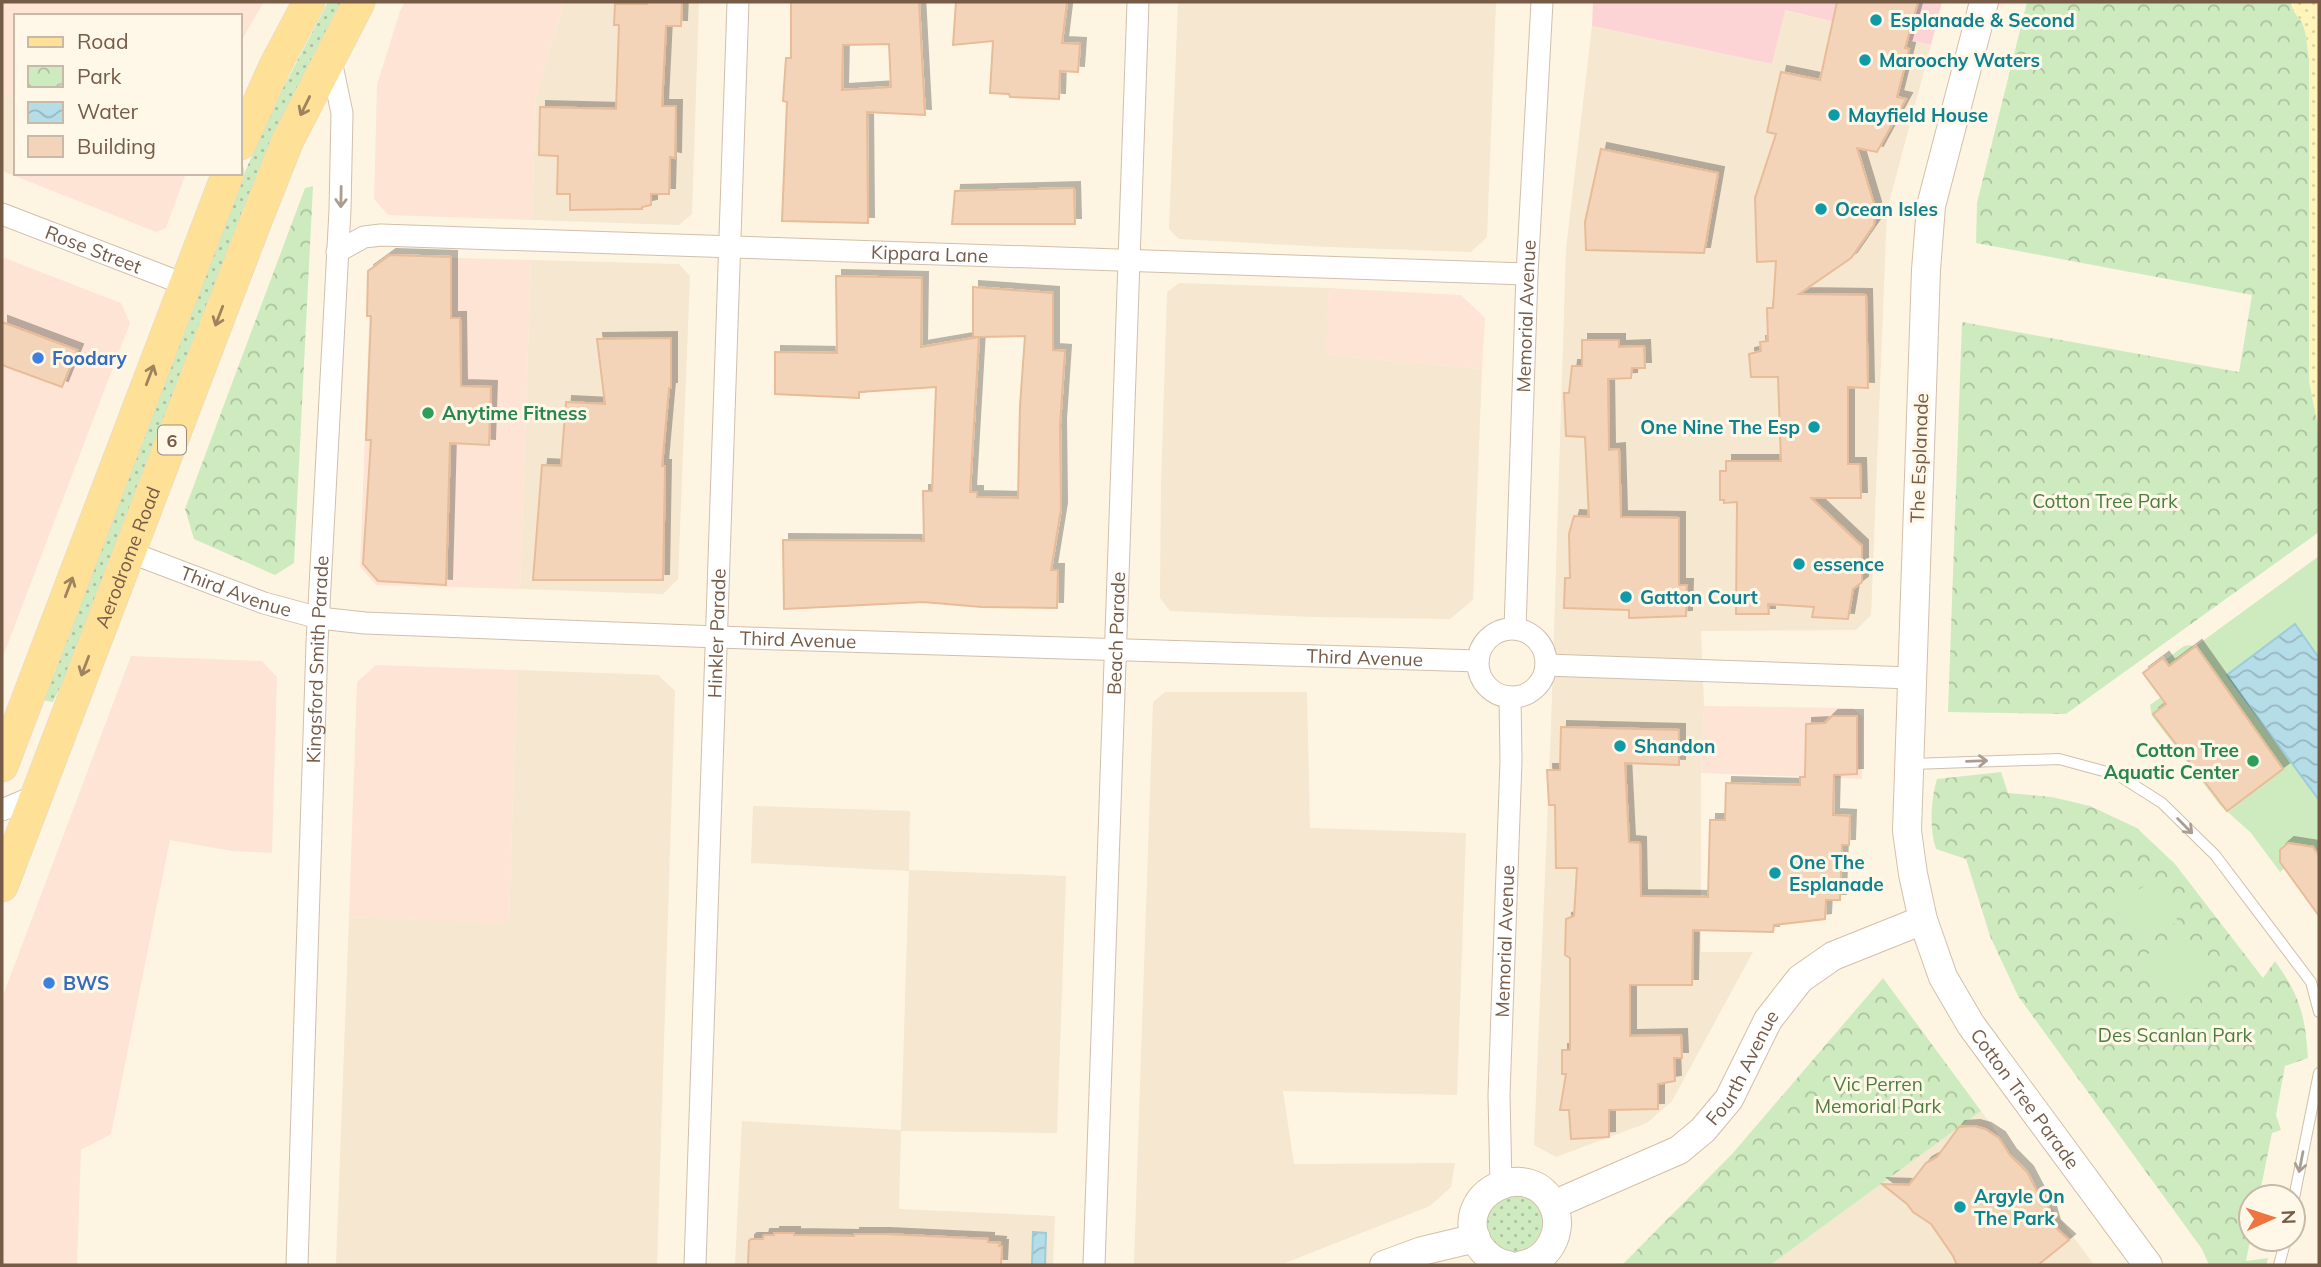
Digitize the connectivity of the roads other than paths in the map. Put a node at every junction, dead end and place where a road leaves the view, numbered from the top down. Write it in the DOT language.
graph roads {
  1 [pos="309,2"];
  2 [pos="359,2"];
  3 [pos="738,2"];
  4 [pos="1138,2"];
  5 [pos="1542,2"];
  6 [pos="1984,2"];
  7 [pos="330,56"];
  8 [pos="242,140"];
  9 [pos="227,175"];
  10 [pos="2,214"];
  11 [pos="730,246"];
  12 [pos="337,252"];
  13 [pos="1129,260"];
  14 [pos="1527,274"];
  15 [pos="184,284"];
  16 [pos="130,552"];
  17 [pos="319,618"];
  18 [pos="1515,629"];
  19 [pos="717,637"];
  20 [pos="1114,649"];
  21 [pos="1478,661"];
  22 [pos="1546,666"];
  23 [pos="1911,678"];
  24 [pos="1510,697"];
  25 [pos="1909,764"];
  26 [pos="2,766"];
  27 [pos="35,796"];
  28 [pos="2,810"];
  29 [pos="2,886"];
  30 [pos="1923,920"];
  31 [pos="2319,1009"];
  32 [pos="2319,1073"];
  33 [pos="2297,1183"];
  34 [pos="1501,1184"];
  35 [pos="1553,1205"];
  36 [pos="1476,1238"];
  37 [pos="1552,1258"];
  38 [pos="297,1265"];
  39 [pos="695,1265"];
  40 [pos="1094,1265"];
  41 [pos="1384,1265"];
  42 [pos="1508,1265"];
  43 [pos="1522,1265"];
  44 [pos="2148,1265"];
  1 -- 8 [label="main road"];
  2 -- 7 [label="main road, Aerodrome Road / 6"];
  3 -- 11 [label="street, Hinkler Parade"];
  4 -- 13 [label="street, Beach Parade"];
  5 -- 14 [label="street, Memorial Avenue"];
  6 -- 23 [label="street, The Esplanade"];
  7 -- 12 [label="street, Kingsford Smith Parade, one-way"];
  7 -- 16 [label="main road, Aerodrome Road / 6, one-way"];
  9 -- 15 [label="main road, 6"];
  10 -- 15 [label="street, Rose Street"];
  11 -- 12 [label="street, Kippara Lane"];
  11 -- 13 [label="street, Kippara Lane"];
  11 -- 19 [label="street, Hinkler Parade"];
  12 -- 17 [label="street, Kingsford Smith Parade"];
  13 -- 14 [label="street, Kippara Lane"];
  13 -- 20 [label="street, Beach Parade"];
  14 -- 18 [label="street, Memorial Avenue"];
  26 -- 15 [label="main road, 6, one-way"];
  16 -- 17 [label="street, Third Avenue"];
  16 -- 27 [label="main road, Aerodrome Road / 6, one-way"];
  17 -- 19 [label="street, Third Avenue"];
  17 -- 38 [label="street, Kingsford Smith Parade"];
  18 -- 21 [label="street"];
  18 -- 22 [label="street"];
  19 -- 20 [label="street, Third Avenue"];
  19 -- 39 [label="street, Hinkler Parade"];
  20 -- 21 [label="street, Third Avenue"];
  20 -- 40 [label="street, Beach Parade"];
  21 -- 24 [label="street"];
  22 -- 23 [label="street"];
  22 -- 24 [label="street"];
  23 -- 25 [label="street, The Esplanade"];
  24 -- 34 [label="street, Memorial Avenue"];
  25 -- 30 [label="street, The Esplanade"];
  25 -- 31 [label="lane, one-way"];
  27 -- 28 [label="street"];
  27 -- 29 [label="main road, Aerodrome Road / 6"];
  30 -- 35 [label="street, Fourth Avenue"];
  30 -- 44 [label="street, Cotton Tree Parade"];
  32 -- 33 [label="lane, one-way"];
  34 -- 35 [label="street"];
  34 -- 36 [label="street"];
  35 -- 37 [label="street"];
  36 -- 41 [label="street"];
  36 -- 42 [label="street"];
  37 -- 43 [label="street"];
}
